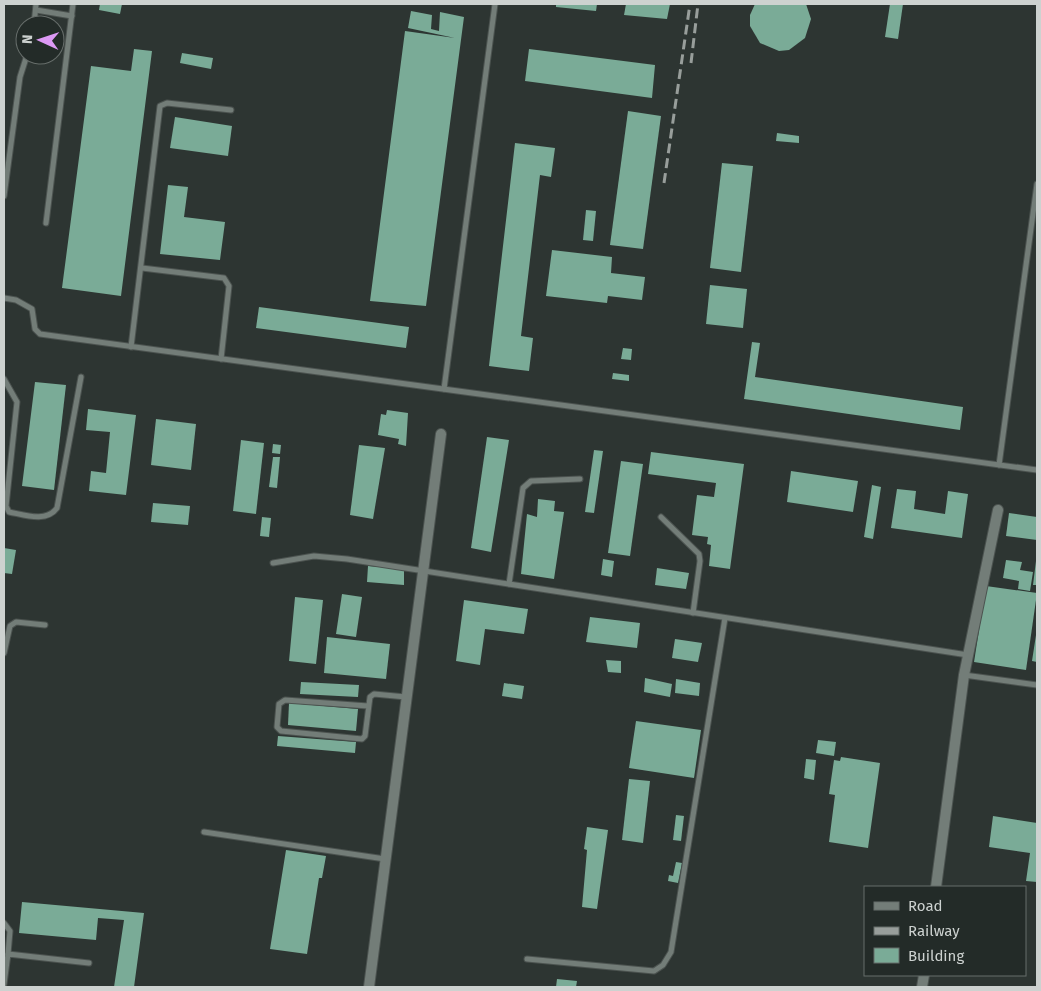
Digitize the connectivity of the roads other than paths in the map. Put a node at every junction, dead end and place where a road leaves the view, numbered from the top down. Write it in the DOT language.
graph roads {
  1 [pos="36,4"];
  2 [pos="74,4"];
  3 [pos="495,4"];
  4 [pos="36,10"];
  5 [pos="35,15"];
  6 [pos="72,16"];
  7 [pos="24,65"];
  8 [pos="231,110"];
  9 [pos="1037,184"];
  10 [pos="4,196"];
  11 [pos="46,223"];
  12 [pos="142,268"];
  13 [pos="4,298"];
  14 [pos="131,347"];
  15 [pos="221,359"];
  16 [pos="81,377"];
  17 [pos="4,379"];
  18 [pos="444,389"];
  19 [pos="440,434"];
  20 [pos="999,465"];
  21 [pos="1037,470"];
  22 [pos="580,479"];
  23 [pos="998,510"];
  24 [pos="661,516"];
  25 [pos="273,563"];
  26 [pos="422,570"];
  27 [pos="509,584"];
  28 [pos="694,613"];
  29 [pos="725,618"];
  30 [pos="45,625"];
  31 [pos="4,653"];
  32 [pos="968,655"];
  33 [pos="964,675"];
  34 [pos="1037,684"];
  35 [pos="406,697"];
  36 [pos="368,706"];
  37 [pos="204,832"];
  38 [pos="386,858"];
  39 [pos="936,886"];
  40 [pos="4,923"];
  41 [pos="8,954"];
  42 [pos="527,959"];
  43 [pos="89,963"];
  44 [pos="4,984"];
  45 [pos="369,987"];
  1 -- 4 [label="lane"];
  2 -- 6 [label="lane"];
  3 -- 18 [label="lane"];
  4 -- 5 [label="lane"];
  4 -- 6 [label="lane"];
  6 -- 11 [label="lane"];
  7 -- 10 [label="lane"];
  8 -- 12 [label="lane"];
  9 -- 20 [label="lane"];
  12 -- 14 [label="lane"];
  12 -- 15 [label="lane"];
  13 -- 14 [label="lane"];
  14 -- 15 [label="lane"];
  15 -- 18 [label="lane"];
  16 -- 17 [label="lane"];
  18 -- 20 [label="lane"];
  19 -- 26 [label="street"];
  20 -- 21 [label="lane"];
  22 -- 27 [label="lane"];
  23 -- 32 [label="street"];
  24 -- 28 [label="lane"];
  25 -- 26 [label="lane"];
  26 -- 27 [label="lane"];
  26 -- 35 [label="street"];
  27 -- 28 [label="lane"];
  28 -- 29 [label="lane"];
  29 -- 32 [label="lane"];
  29 -- 42 [label="lane"];
  30 -- 31 [label="lane"];
  32 -- 33 [label="street"];
  33 -- 34 [label="lane"];
  33 -- 39 [label="street"];
  35 -- 36 [label="lane"];
  35 -- 38 [label="street"];
  36 -- 36 [label="lane"];
  37 -- 38 [label="lane"];
  38 -- 45 [label="street"];
  40 -- 41 [label="lane"];
  41 -- 43 [label="lane"];
  41 -- 44 [label="lane"];
}
